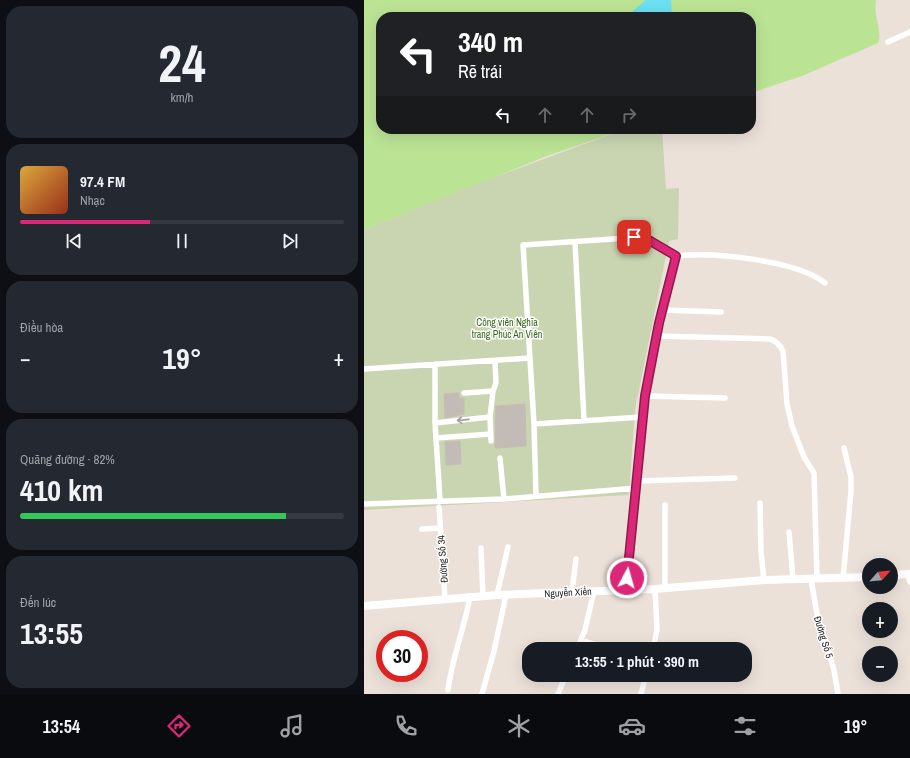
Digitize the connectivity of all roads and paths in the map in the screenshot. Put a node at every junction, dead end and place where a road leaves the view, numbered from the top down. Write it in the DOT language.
graph roads {
  1 [pos="910,32"];
  2 [pos="888,42"];
  3 [pos="575,242"];
  4 [pos="676,256"];
  5 [pos="825,283"];
  6 [pos="662,310"];
  7 [pos="721,312"];
  8 [pos="656,336"];
  9 [pos="530,358"];
  10 [pos="495,361"];
  11 [pos="435,364"];
  12 [pos="364,369"];
  13 [pos="492,391"];
  14 [pos="464,393"];
  15 [pos="645,396"];
  16 [pos="725,398"];
  17 [pos="642,417"];
  18 [pos="490,418"];
  19 [pos="584,420"];
  20 [pos="435,423"];
  21 [pos="534,424"];
  22 [pos="491,434"];
  23 [pos="436,438"];
  24 [pos="491,441"];
  25 [pos="844,448"];
  26 [pos="500,458"];
  27 [pos="735,478"];
  28 [pos="637,481"];
  29 [pos="637,488"];
  30 [pos="536,496"];
  31 [pos="504,499"];
  32 [pos="440,500"];
  33 [pos="760,503"];
  34 [pos="364,504"];
  35 [pos="665,505"];
  36 [pos="439,507"];
  37 [pos="440,528"];
  38 [pos="422,529"];
  39 [pos="789,532"];
  40 [pos="508,547"];
  41 [pos="481,548"];
  42 [pos="576,559"];
  43 [pos="898,576"];
  44 [pos="862,577"];
  45 [pos="909,577"];
  46 [pos="843,578"];
  47 [pos="814,579"];
  48 [pos="764,580"];
  49 [pos="793,580"];
  50 [pos="665,588"];
  51 [pos="655,589"];
  52 [pos="626,590"];
  53 [pos="594,591"];
  54 [pos="572,592"];
  55 [pos="496,595"];
  56 [pos="506,595"];
  57 [pos="483,596"];
  58 [pos="470,597"];
  59 [pos="445,599"];
  60 [pos="364,606"];
  61 [pos="581,640"];
  62 [pos="587,642"];
  63 [pos="655,642"];
  64 [pos="563,682"];
  65 [pos="644,682"];
  66 [pos="448,690"];
  67 [pos="482,694"];
  68 [pos="558,694"];
  69 [pos="641,694"];
  70 [pos="838,694"];
  1 -- 2 [label="street"];
  3 -- 4 [label="street"];
  3 -- 9 [label="street"];
  3 -- 19 [label="street"];
  4 -- 5 [label="street"];
  4 -- 6 [label="street"];
  6 -- 7 [label="street"];
  6 -- 8 [label="street"];
  8 -- 15 [label="street"];
  8 -- 47 [label="street, Đường Số 5"];
  9 -- 10 [label="street"];
  9 -- 21 [label="street"];
  10 -- 11 [label="street"];
  10 -- 13 [label="street"];
  11 -- 12 [label="street"];
  11 -- 20 [label="street"];
  13 -- 14 [label="street"];
  13 -- 18 [label="street"];
  15 -- 16 [label="street"];
  15 -- 17 [label="street"];
  17 -- 19 [label="street"];
  17 -- 28 [label="street"];
  18 -- 20 [label="street, one-way"];
  18 -- 22 [label="street"];
  19 -- 21 [label="street"];
  20 -- 23 [label="street"];
  21 -- 30 [label="street"];
  22 -- 23 [label="street"];
  22 -- 24 [label="street"];
  23 -- 32 [label="street"];
  25 -- 46 [label="street"];
  26 -- 31 [label="street"];
  27 -- 28 [label="street"];
  28 -- 29 [label="street"];
  29 -- 30 [label="street"];
  29 -- 52 [label="street"];
  30 -- 31 [label="street"];
  31 -- 32 [label="street"];
  32 -- 34 [label="street"];
  33 -- 48 [label="street"];
  35 -- 50 [label="street"];
  36 -- 37 [label="street, Đường Số 34"];
  37 -- 38 [label="street"];
  37 -- 59 [label="street, Đường Số 34"];
  39 -- 49 [label="street"];
  40 -- 55 [label="street"];
  41 -- 57 [label="street"];
  42 -- 54 [label="street"];
  43 -- 45 [label="main road"];
  44 -- 46 [label="main road, Nguyễn Xiển"];
  46 -- 47 [label="main road, Nguyễn Xiển"];
  47 -- 49 [label="main road, Nguyễn Xiển"];
  47 -- 70 [label="street, Đường Số 5"];
  48 -- 49 [label="main road, Nguyễn Xiển"];
  48 -- 50 [label="main road, Nguyễn Xiển"];
  50 -- 51 [label="main road, Nguyễn Xiển"];
  51 -- 52 [label="main road, Nguyễn Xiển"];
  51 -- 63 [label="street"];
  52 -- 53 [label="main road, Nguyễn Xiển"];
  53 -- 54 [label="main road, Nguyễn Xiển"];
  53 -- 61 [label="street"];
  54 -- 56 [label="main road, Nguyễn Xiển"];
  55 -- 56 [label="main road, Nguyễn Xiển"];
  55 -- 57 [label="main road, Nguyễn Xiển"];
  56 -- 67 [label="street"];
  57 -- 58 [label="main road, Nguyễn Xiển"];
  58 -- 59 [label="main road, Nguyễn Xiển"];
  58 -- 66 [label="street"];
  59 -- 60 [label="main road, Nguyễn Xiển"];
  61 -- 62 [label="street"];
  64 -- 68 [label="street"];
  65 -- 69 [label="street"];
}
